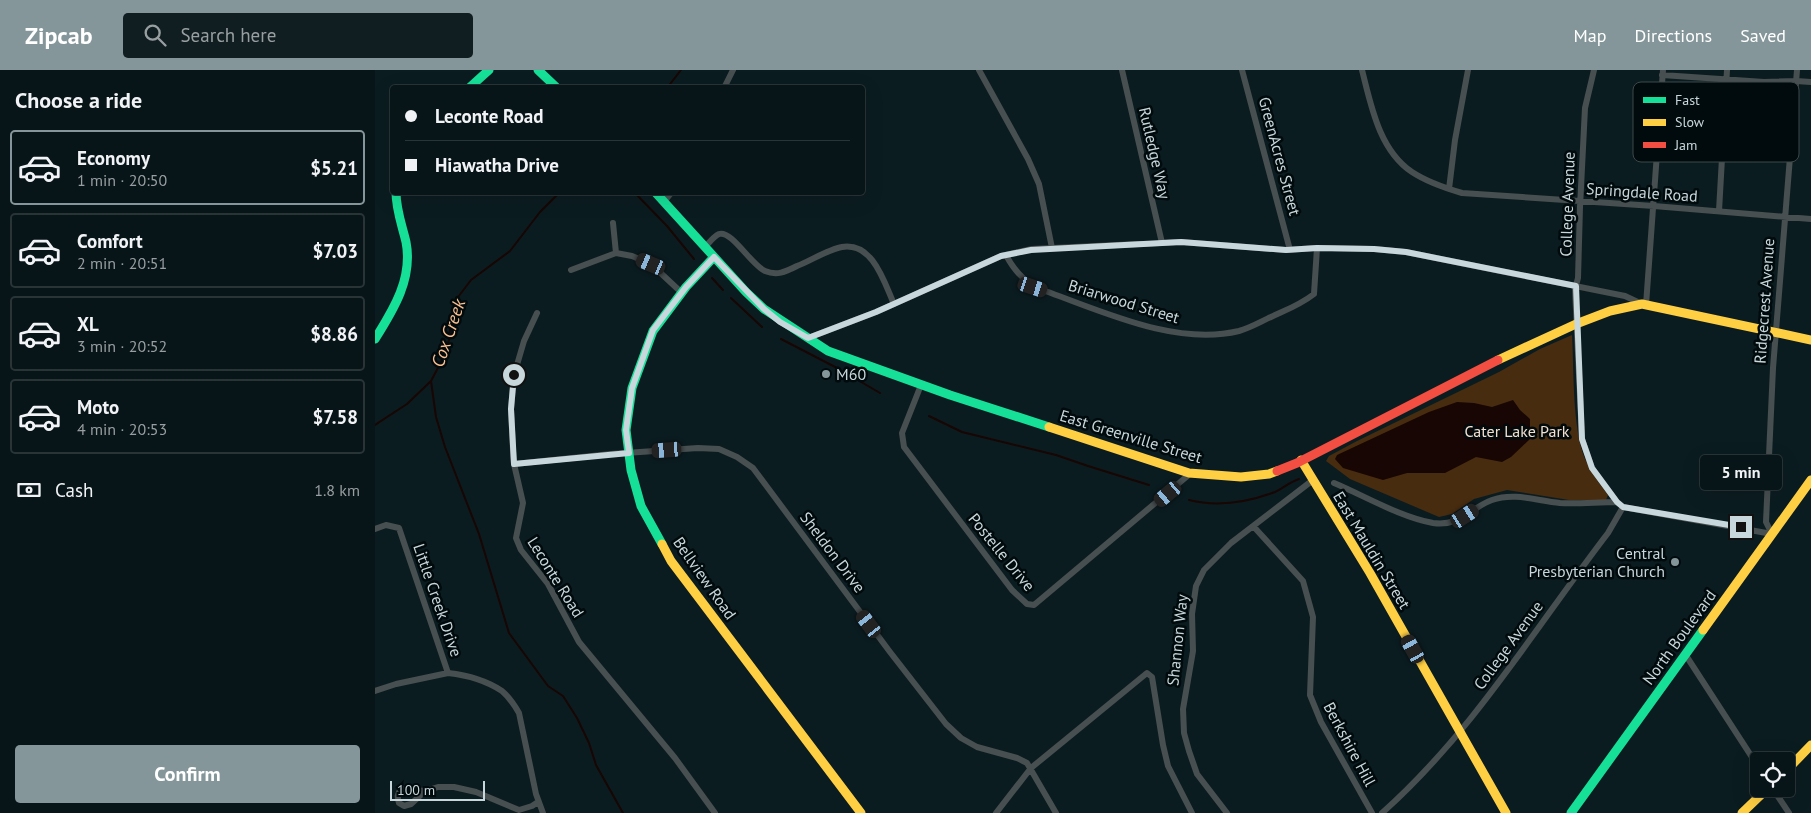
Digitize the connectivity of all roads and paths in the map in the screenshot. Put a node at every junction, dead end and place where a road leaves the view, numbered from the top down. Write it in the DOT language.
graph roads {
  1 [pos="489,70"];
  2 [pos="538,70"];
  3 [pos="733,70"];
  4 [pos="979,70"];
  5 [pos="1122,70"];
  6 [pos="1242,70"];
  7 [pos="1362,70"];
  8 [pos="1468,70"];
  9 [pos="1594,70"];
  10 [pos="1727,70"];
  11 [pos="1797,70"];
  12 [pos="1662,73"];
  13 [pos="1726,78"];
  14 [pos="1796,81"];
  15 [pos="1726,82"];
  16 [pos="1811,82"];
  17 [pos="472,85"];
  18 [pos="554,85"];
  19 [pos="726,85"];
  20 [pos="1657,162"];
  21 [pos="1722,162"];
  22 [pos="1789,162"];
  23 [pos="1449,189"];
  24 [pos="396,195"];
  25 [pos="658,195"];
  26 [pos="670,195"];
  27 [pos="1580,201"];
  28 [pos="664,202"];
  29 [pos="1654,206"];
  30 [pos="1719,211"];
  31 [pos="1784,216"];
  32 [pos="1811,219"];
  33 [pos="613,223"];
  34 [pos="1161,243"];
  35 [pos="705,247"];
  36 [pos="1052,248"];
  37 [pos="1317,248"];
  38 [pos="1290,250"];
  39 [pos="616,253"];
  40 [pos="1006,255"];
  41 [pos="714,257"];
  42 [pos="571,270"];
  43 [pos="1576,286"];
  44 [pos="682,293"];
  45 [pos="894,304"];
  46 [pos="1644,304"];
  47 [pos="537,313"];
  48 [pos="1577,324"];
  49 [pos="1777,333"];
  50 [pos="808,338"];
  51 [pos="375,339"];
  52 [pos="1811,340"];
  53 [pos="921,385"];
  54 [pos="629,453"];
  55 [pos="1301,460"];
  56 [pos="514,464"];
  57 [pos="1191,473"];
  58 [pos="1313,480"];
  59 [pos="1811,480"];
  60 [pos="1334,483"];
  61 [pos="1620,504"];
  62 [pos="1254,527"];
  63 [pos="375,529"];
  64 [pos="1772,534"];
  65 [pos="1685,654"];
  66 [pos="449,673"];
  67 [pos="375,690"];
  68 [pos="1459,732"];
  69 [pos="1811,744"];
  70 [pos="1750,754"];
  71 [pos="1795,761"];
  72 [pos="1031,768"];
  73 [pos="425,791"];
  74 [pos="1759,797"];
  75 [pos="1778,797"];
  76 [pos="538,802"];
  77 [pos="524,811"];
  78 [pos="543,813"];
  79 [pos="715,813"];
  80 [pos="861,813"];
  81 [pos="996,813"];
  82 [pos="1056,813"];
  83 [pos="1192,813"];
  84 [pos="1227,813"];
  85 [pos="1372,813"];
  86 [pos="1382,813"];
  87 [pos="1505,813"];
  88 [pos="1571,813"];
  89 [pos="1742,813"];
  90 [pos="1789,813"];
  1 -- 17 [label="street"];
  2 -- 18 [label="street"];
  3 -- 19 [label="street"];
  4 -- 36 [label="street"];
  5 -- 34 [label="street, Rutledge Way"];
  6 -- 38 [label="street, GreenAcres Street"];
  7 -- 23 [label="street, Springdale Road"];
  8 -- 23 [label="street"];
  9 -- 27 [label="street, College Avenue"];
  10 -- 13 [label="street"];
  11 -- 14 [label="street, Ridgecrest Avenue"];
  12 -- 13 [label="street"];
  13 -- 14 [label="street"];
  13 -- 15 [label="street"];
  14 -- 16 [label="street"];
  20 -- 29 [label="street"];
  21 -- 30 [label="street"];
  22 -- 31 [label="street, Ridgecrest Avenue"];
  23 -- 27 [label="street, Springdale Road"];
  24 -- 51 [label="street"];
  25 -- 28 [label="street, East Greenville Street"];
  26 -- 28 [label="street"];
  27 -- 29 [label="street, Springdale Road"];
  27 -- 43 [label="street, College Avenue"];
  28 -- 35 [label="street, East Greenville Street"];
  29 -- 30 [label="street, Springdale Road"];
  29 -- 46 [label="street"];
  30 -- 31 [label="street, Springdale Road"];
  31 -- 32 [label="street, Springdale Road"];
  31 -- 49 [label="street, Ridgecrest Avenue"];
  33 -- 39 [label="street"];
  34 -- 36 [label="street"];
  34 -- 38 [label="street"];
  35 -- 41 [label="street, East Greenville Street"];
  35 -- 45 [label="street"];
  36 -- 40 [label="street"];
  37 -- 38 [label="street"];
  37 -- 40 [label="street, Briarwood Street"];
  37 -- 43 [label="street"];
  39 -- 42 [label="street"];
  39 -- 44 [label="street"];
  40 -- 45 [label="street"];
  41 -- 44 [label="street, Bellview Road"];
  41 -- 50 [label="street, East Greenville Street"];
  43 -- 46 [label="street"];
  43 -- 48 [label="street, College Avenue"];
  44 -- 54 [label="street, Bellview Road"];
  45 -- 50 [label="street"];
  46 -- 48 [label="street, East Greenville Street"];
  46 -- 49 [label="street, East Greenville Street"];
  47 -- 56 [label="street, Leconte Road"];
  48 -- 55 [label="street, East Greenville Street"];
  48 -- 61 [label="street, College Avenue"];
  49 -- 52 [label="street, East Greenville Street"];
  49 -- 64 [label="street, Ridgecrest Avenue"];
  50 -- 53 [label="street, East Greenville Street"];
  53 -- 57 [label="street, East Greenville Street"];
  53 -- 57 [label="street, Postelle Drive"];
  54 -- 56 [label="street, Sheldon Drive"];
  54 -- 72 [label="street, Sheldon Drive"];
  54 -- 80 [label="street, Bellview Road"];
  55 -- 57 [label="street, East Greenville Street"];
  55 -- 58 [label="street, East Mauldin Street"];
  56 -- 79 [label="street, Leconte Road"];
  58 -- 62 [label="street, Shannon Way"];
  58 -- 68 [label="street, East Mauldin Street"];
  59 -- 64 [label="street, North Boulevard"];
  60 -- 61 [label="street"];
  61 -- 64 [label="street"];
  61 -- 68 [label="street, College Avenue"];
  62 -- 84 [label="street, Shannon Way"];
  62 -- 85 [label="street, Berkshire Hill"];
  63 -- 66 [label="street, Little Creek Drive"];
  64 -- 65 [label="street, North Boulevard"];
  65 -- 70 [label="street"];
  65 -- 88 [label="street, North Boulevard"];
  66 -- 67 [label="street"];
  66 -- 76 [label="street, Little Creek Drive"];
  68 -- 86 [label="street, College Avenue"];
  68 -- 87 [label="street, East Mauldin Street"];
  69 -- 71 [label="street"];
  72 -- 81 [label="street"];
  72 -- 82 [label="street"];
  72 -- 83 [label="street, Shannon Way"];
  73 -- 77 [label="street"];
  74 -- 89 [label="street"];
  75 -- 90 [label="street"];
  76 -- 77 [label="street"];
  76 -- 78 [label="street, Little Creek Drive"];
}
